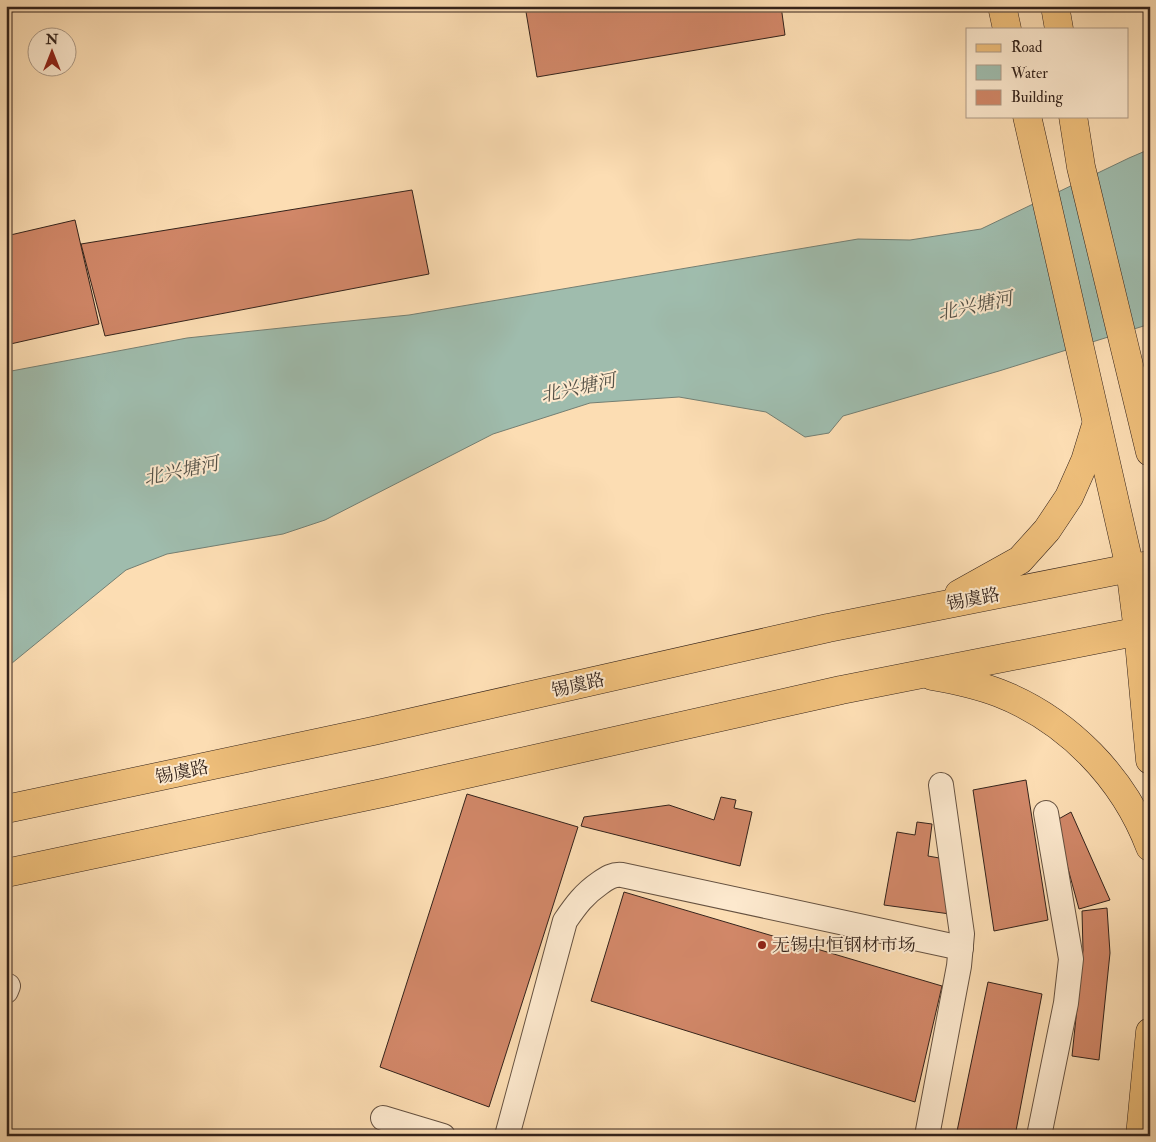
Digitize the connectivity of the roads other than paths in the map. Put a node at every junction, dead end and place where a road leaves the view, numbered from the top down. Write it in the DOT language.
graph roads {
  1 [pos="1002,6"];
  2 [pos="1055,6"];
  3 [pos="1007,28"];
  4 [pos="1059,28"];
  5 [pos="1027,118"];
  6 [pos="1073,118"];
  7 [pos="1129,365"];
  8 [pos="1150,400"];
  9 [pos="1097,423"];
  10 [pos="1150,452"];
  11 [pos="1140,567"];
  12 [pos="939,606"];
  13 [pos="1144,630"];
  14 [pos="920,674"];
  15 [pos="1150,760"];
  16 [pos="941,785"];
  17 [pos="6,809"];
  18 [pos="1046,813"];
  19 [pos="1150,847"];
  20 [pos="6,873"];
  21 [pos="961,948"];
  22 [pos="1150,1032"];
  23 [pos="383,1118"];
  24 [pos="443,1136"];
  25 [pos="507,1136"];
  26 [pos="927,1136"];
  27 [pos="1039,1136"];
  28 [pos="1140,1136"];
  1 -- 3 [label="main road"];
  2 -- 4 [label="main road"];
  5 -- 9 [label="main road"];
  6 -- 7 [label="main road"];
  7 -- 8 [label="main road"];
  7 -- 10 [label="main road"];
  9 -- 11 [label="main road"];
  9 -- 12 [label="main road"];
  11 -- 12 [label="main road, 锡虞路"];
  11 -- 13 [label="main road"];
  12 -- 17 [label="main road, 锡虞路"];
  13 -- 14 [label="main road"];
  13 -- 15 [label="main road"];
  14 -- 19 [label="main road"];
  14 -- 20 [label="main road"];
  16 -- 21 [label="street"];
  18 -- 27 [label="street"];
  21 -- 25 [label="street"];
  21 -- 26 [label="street"];
  22 -- 28 [label="main road"];
  23 -- 24 [label="street"];
}
